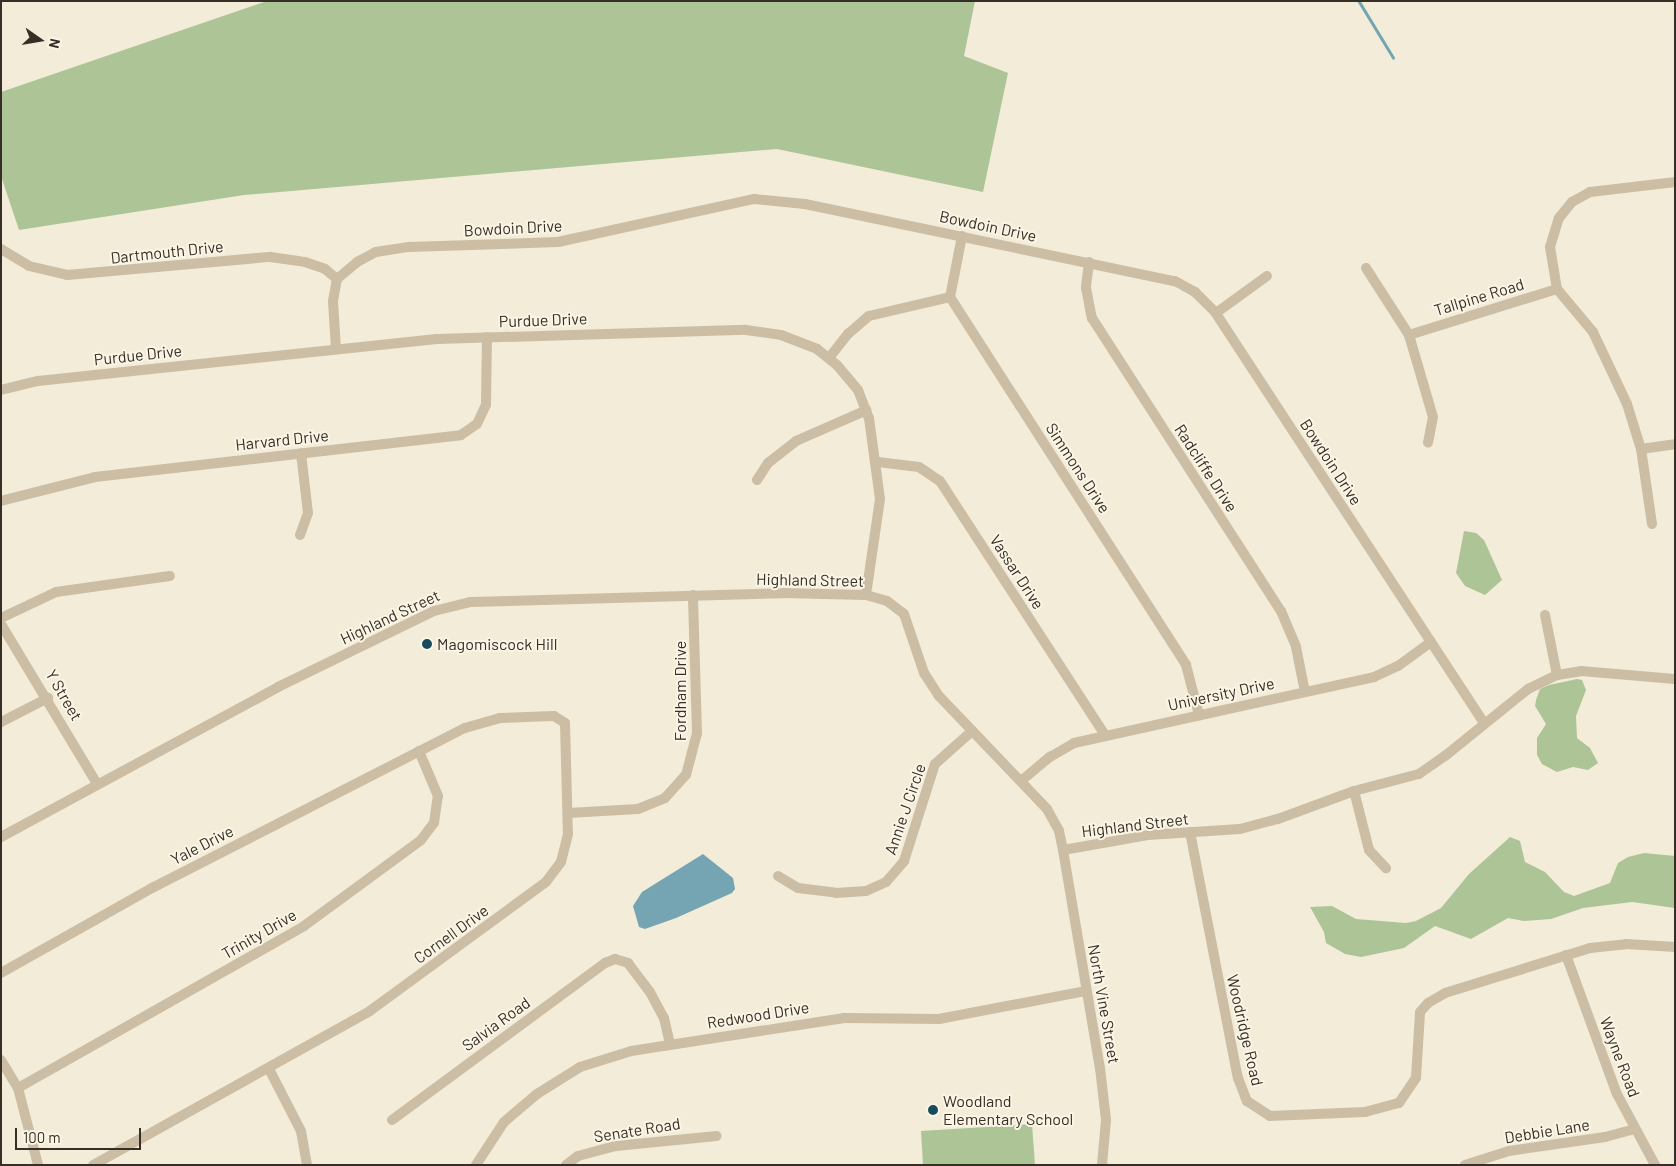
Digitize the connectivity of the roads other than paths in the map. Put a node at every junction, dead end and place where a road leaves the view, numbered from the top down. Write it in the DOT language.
graph roads {
  1 [pos="1675,182"];
  2 [pos="962,236"];
  3 [pos="1,249"];
  4 [pos="1089,262"];
  5 [pos="1366,268"];
  6 [pos="1268,276"];
  7 [pos="338,279"];
  8 [pos="1557,289"];
  9 [pos="950,297"];
  10 [pos="1216,313"];
  11 [pos="1410,335"];
  12 [pos="487,337"];
  13 [pos="336,349"];
  14 [pos="830,358"];
  15 [pos="1,390"];
  16 [pos="867,410"];
  17 [pos="1428,444"];
  18 [pos="1675,444"];
  19 [pos="1641,450"];
  20 [pos="301,453"];
  21 [pos="878,462"];
  22 [pos="757,480"];
  23 [pos="1,502"];
  24 [pos="1652,524"];
  25 [pos="300,535"];
  26 [pos="170,576"];
  27 [pos="693,594"];
  28 [pos="866,595"];
  29 [pos="1545,615"];
  30 [pos="1,618"];
  31 [pos="1,624"];
  32 [pos="1431,642"];
  33 [pos="1557,675"];
  34 [pos="1675,679"];
  35 [pos="1305,692"];
  36 [pos="48,698"];
  37 [pos="1199,714"];
  38 [pos="1,722"];
  39 [pos="1484,723"];
  40 [pos="972,731"];
  41 [pos="1105,735"];
  42 [pos="420,751"];
  43 [pos="1021,781"];
  44 [pos="97,784"];
  45 [pos="1354,790"];
  46 [pos="568,813"];
  47 [pos="1190,832"];
  48 [pos="1,837"];
  49 [pos="1063,850"];
  50 [pos="1386,868"];
  51 [pos="778,876"];
  52 [pos="1675,947"];
  53 [pos="1566,955"];
  54 [pos="1,973"];
  55 [pos="1086,991"];
  56 [pos="670,1044"];
  57 [pos="1,1060"];
  58 [pos="269,1069"];
  59 [pos="18,1088"];
  60 [pos="392,1120"];
  61 [pos="1634,1129"];
  62 [pos="717,1136"];
  63 [pos="38,1165"];
  64 [pos="92,1165"];
  65 [pos="306,1165"];
  66 [pos="476,1165"];
  67 [pos="566,1165"];
  68 [pos="1102,1165"];
  69 [pos="1465,1165"];
  70 [pos="1655,1165"];
  1 -- 8 [label="street"];
  2 -- 4 [label="street, Bowdoin Drive"];
  2 -- 7 [label="street, Bowdoin Drive"];
  2 -- 9 [label="street"];
  3 -- 7 [label="street, Dartmouth Drive"];
  4 -- 10 [label="street, Bowdoin Drive"];
  4 -- 35 [label="street, Radcliffe Drive"];
  5 -- 11 [label="street"];
  6 -- 10 [label="street"];
  7 -- 13 [label="street"];
  8 -- 11 [label="street, Tallpine Road"];
  8 -- 19 [label="street"];
  9 -- 14 [label="street"];
  9 -- 37 [label="street, Simmons Drive"];
  10 -- 32 [label="street, Bowdoin Drive"];
  11 -- 17 [label="street"];
  12 -- 13 [label="street, Purdue Drive"];
  12 -- 14 [label="street, Purdue Drive"];
  12 -- 20 [label="street, Harvard Drive"];
  13 -- 15 [label="street, Purdue Drive"];
  14 -- 16 [label="street, Purdue Drive"];
  16 -- 21 [label="street, Purdue Drive"];
  16 -- 22 [label="street"];
  18 -- 19 [label="street"];
  19 -- 24 [label="street"];
  20 -- 23 [label="street, Harvard Drive"];
  20 -- 25 [label="street"];
  21 -- 28 [label="street, Purdue Drive"];
  21 -- 41 [label="street, Vassar Drive"];
  26 -- 30 [label="street"];
  27 -- 28 [label="street, Highland Street"];
  27 -- 44 [label="street, Highland Street"];
  27 -- 46 [label="street, Fordham Drive"];
  28 -- 40 [label="street, Highland Street"];
  29 -- 33 [label="street"];
  31 -- 36 [label="street, Y Street"];
  32 -- 35 [label="street, University Drive"];
  32 -- 39 [label="street, Bowdoin Drive"];
  33 -- 34 [label="street, Highland Street"];
  33 -- 39 [label="street, Highland Street"];
  35 -- 37 [label="street, University Drive"];
  36 -- 38 [label="street"];
  36 -- 44 [label="street, Y Street"];
  37 -- 41 [label="street, University Drive"];
  39 -- 45 [label="street, Highland Street"];
  40 -- 43 [label="street, Highland Street"];
  40 -- 51 [label="street, Annie J Circle"];
  41 -- 43 [label="street, University Drive"];
  42 -- 46 [label="street, Cornell Drive"];
  42 -- 54 [label="street, Yale Drive"];
  42 -- 59 [label="street, Trinity Drive"];
  43 -- 49 [label="street, Highland Street"];
  44 -- 48 [label="street, Highland Street"];
  45 -- 47 [label="street, Highland Street"];
  45 -- 50 [label="street"];
  46 -- 58 [label="street, Cornell Drive"];
  47 -- 49 [label="street, Highland Street"];
  47 -- 53 [label="street, Woodridge Road"];
  49 -- 55 [label="street, North Vine Street"];
  52 -- 53 [label="street, Woodridge Road"];
  53 -- 61 [label="street, Wayne Road"];
  55 -- 56 [label="street, Redwood Drive"];
  55 -- 68 [label="street, North Vine Street"];
  56 -- 60 [label="street, Salvia Road"];
  56 -- 66 [label="street, Redwood Drive"];
  57 -- 59 [label="street"];
  58 -- 64 [label="street, Cornell Drive"];
  58 -- 65 [label="street"];
  59 -- 63 [label="street"];
  61 -- 69 [label="street, Debbie Lane"];
  61 -- 70 [label="street, Wayne Road"];
  62 -- 67 [label="street, Senate Road"];
}
